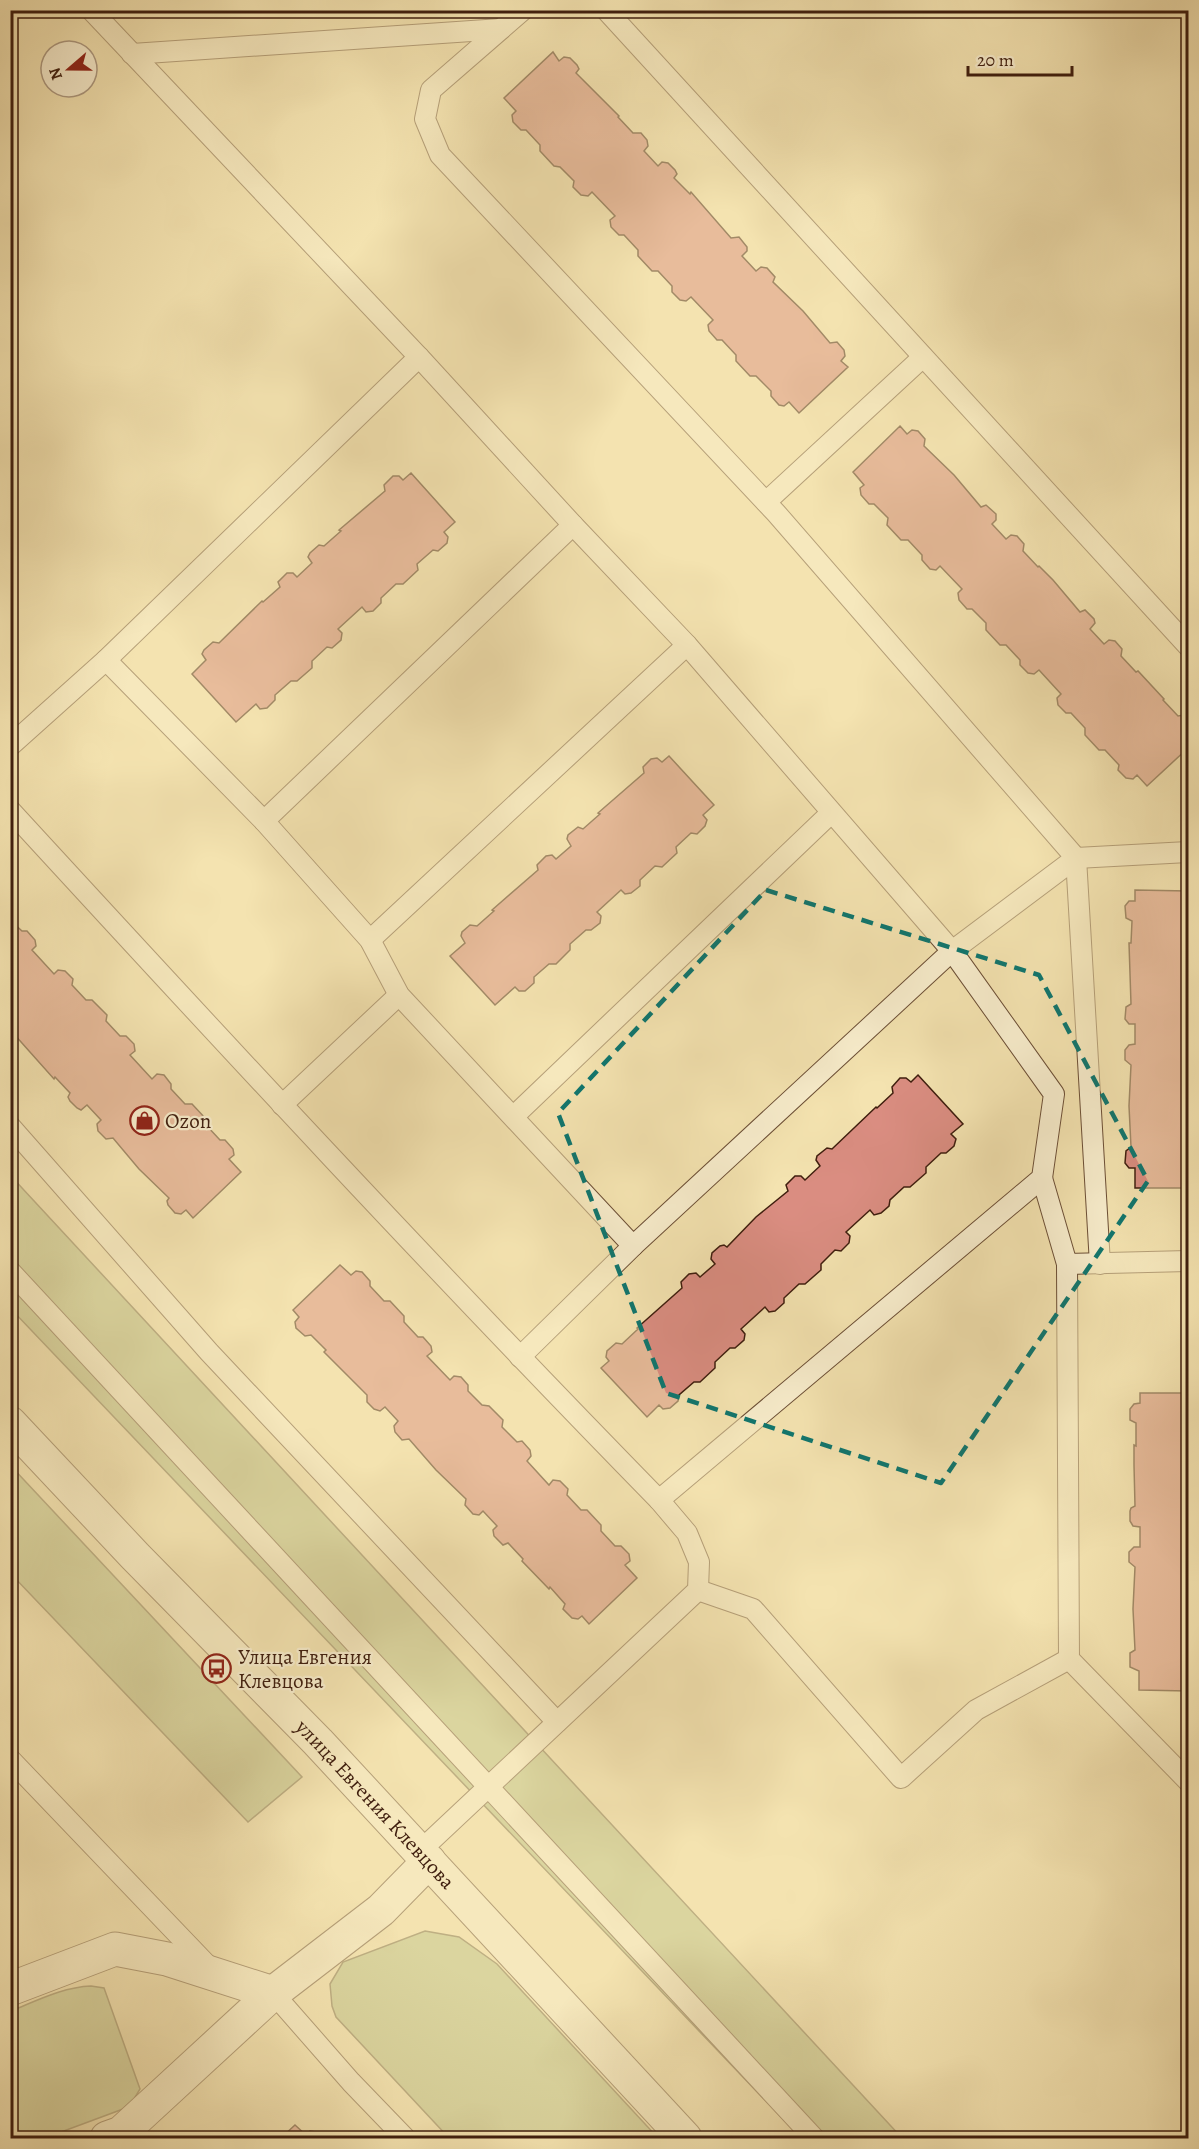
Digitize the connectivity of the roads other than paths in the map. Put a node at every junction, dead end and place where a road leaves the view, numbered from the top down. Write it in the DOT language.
graph roads {
  1 [pos="91,10"];
  2 [pos="523,10"];
  3 [pos="606,10"];
  4 [pos="501,29"];
  5 [pos="132,54"];
  6 [pos="419,357"];
  7 [pos="923,357"];
  8 [pos="766,502"];
  9 [pos="573,525"];
  10 [pos="687,645"];
  11 [pos="1188,646"];
  12 [pos="106,660"];
  13 [pos="10,746"];
  14 [pos="10,810"];
  15 [pos="831,813"];
  16 [pos="264,820"];
  17 [pos="1188,852"];
  18 [pos="1076,858"];
  19 [pos="370,940"];
  20 [pos="952,951"];
  21 [pos="399,995"];
  22 [pos="282,1106"];
  23 [pos="514,1116"];
  24 [pos="10,1126"];
  25 [pos="1042,1178"];
  26 [pos="633,1246"];
  27 [pos="1188,1261"];
  28 [pos="1067,1264"];
  29 [pos="1100,1264"];
  30 [pos="10,1271"];
  31 [pos="520,1358"];
  32 [pos="10,1423"];
  33 [pos="659,1500"];
  34 [pos="698,1590"];
  35 [pos="1069,1659"];
  36 [pos="556,1722"];
  37 [pos="10,1759"];
  38 [pos="1188,1780"];
  39 [pos="487,1786"];
  40 [pos="425,1856"];
  41 [pos="217,1975"];
  42 [pos="10,1989"];
  43 [pos="273,1993"];
  44 [pos="118,2137"];
  45 [pos="405,2139"];
  46 [pos="685,2139"];
  47 [pos="814,2139"];
  1 -- 5 [label="lane"];
  2 -- 4 [label="lane"];
  3 -- 7 [label="lane"];
  4 -- 5 [label="lane"];
  4 -- 8 [label="lane"];
  5 -- 6 [label="lane"];
  6 -- 9 [label="lane"];
  6 -- 12 [label="lane"];
  7 -- 8 [label="lane"];
  7 -- 11 [label="lane"];
  8 -- 18 [label="lane"];
  9 -- 10 [label="lane"];
  9 -- 16 [label="lane"];
  10 -- 15 [label="lane"];
  10 -- 19 [label="lane"];
  12 -- 13 [label="lane"];
  12 -- 16 [label="lane"];
  14 -- 22 [label="lane"];
  15 -- 20 [label="lane"];
  15 -- 23 [label="lane"];
  16 -- 19 [label="lane"];
  17 -- 18 [label="lane"];
  18 -- 20 [label="lane"];
  18 -- 29 [label="lane"];
  19 -- 21 [label="lane"];
  20 -- 25 [label="lane"];
  20 -- 26 [label="lane"];
  21 -- 22 [label="lane"];
  21 -- 23 [label="lane"];
  22 -- 31 [label="lane"];
  23 -- 26 [label="lane"];
  24 -- 36 [label="lane"];
  25 -- 28 [label="lane"];
  25 -- 33 [label="lane"];
  26 -- 31 [label="lane"];
  27 -- 29 [label="lane"];
  28 -- 29 [label="lane"];
  28 -- 35 [label="lane"];
  30 -- 39 [label="lane"];
  31 -- 33 [label="lane"];
  32 -- 40 [label="street, улица Евгения Клевцова"];
  33 -- 34 [label="lane"];
  34 -- 35 [label="lane"];
  34 -- 36 [label="lane"];
  35 -- 38 [label="lane"];
  36 -- 39 [label="lane"];
  37 -- 41 [label="lane"];
  39 -- 40 [label="lane"];
  39 -- 47 [label="lane"];
  40 -- 43 [label="street"];
  40 -- 46 [label="street, улица Евгения Клевцова"];
  41 -- 42 [label="street"];
  41 -- 43 [label="street"];
  43 -- 44 [label="street"];
  43 -- 45 [label="lane"];
}
